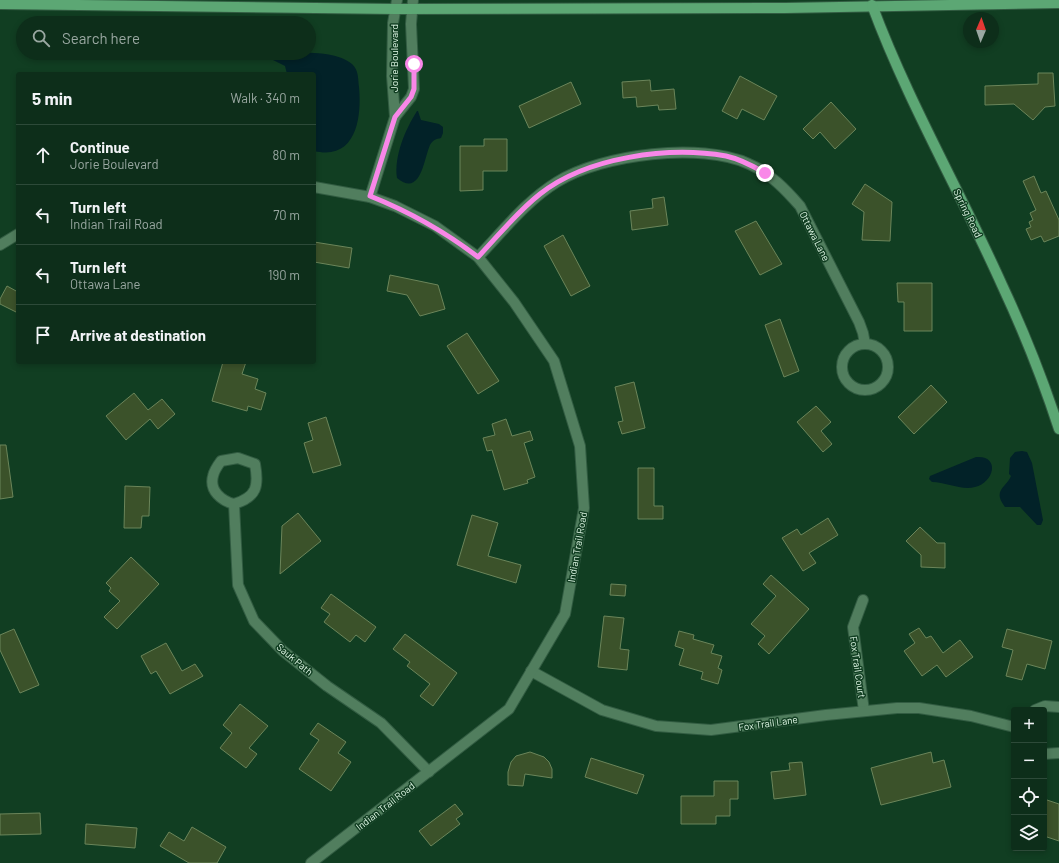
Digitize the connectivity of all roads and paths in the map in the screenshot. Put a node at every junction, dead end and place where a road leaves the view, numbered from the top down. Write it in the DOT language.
graph roads {
  1 [pos="872,2"];
  2 [pos="1059,3"];
  3 [pos="0,4"];
  4 [pos="396,4"];
  5 [pos="412,4"];
  6 [pos="395,117"];
  7 [pos="316,187"];
  8 [pos="370,196"];
  9 [pos="16,235"];
  10 [pos="0,245"];
  11 [pos="478,257"];
  12 [pos="865,344"];
  13 [pos="1059,429"];
  14 [pos="234,504"];
  15 [pos="863,600"];
  16 [pos="531,671"];
  17 [pos="1043,707"];
  18 [pos="1059,707"];
  19 [pos="864,711"];
  20 [pos="1011,726"];
  21 [pos="1059,752"];
  22 [pos="1047,754"];
  23 [pos="429,772"];
  24 [pos="311,863"];
  1 -- 2 [label="main road"];
  1 -- 5 [label="main road"];
  1 -- 13 [label="main road, Spring Road"];
  3 -- 4 [label="main road"];
  4 -- 5 [label="main road"];
  4 -- 6 [label="street, Jorie Boulevard"];
  5 -- 6 [label="street, Jorie Boulevard"];
  6 -- 8 [label="street, Jorie Boulevard"];
  7 -- 8 [label="street, Indian Trail Road"];
  8 -- 11 [label="street, Indian Trail Road"];
  9 -- 10 [label="street"];
  11 -- 12 [label="street, Ottawa Lane"];
  11 -- 16 [label="street, Indian Trail Road"];
  12 -- 12 [label="street"];
  14 -- 14 [label="street"];
  14 -- 23 [label="street, Sauk Path"];
  15 -- 19 [label="street, Fox Trail Court"];
  16 -- 19 [label="street, Fox Trail Lane"];
  16 -- 23 [label="street, Indian Trail Road"];
  17 -- 18 [label="street"];
  19 -- 20 [label="street, Fox Trail Lane"];
  21 -- 22 [label="street"];
  23 -- 24 [label="street, Indian Trail Road"];
}
